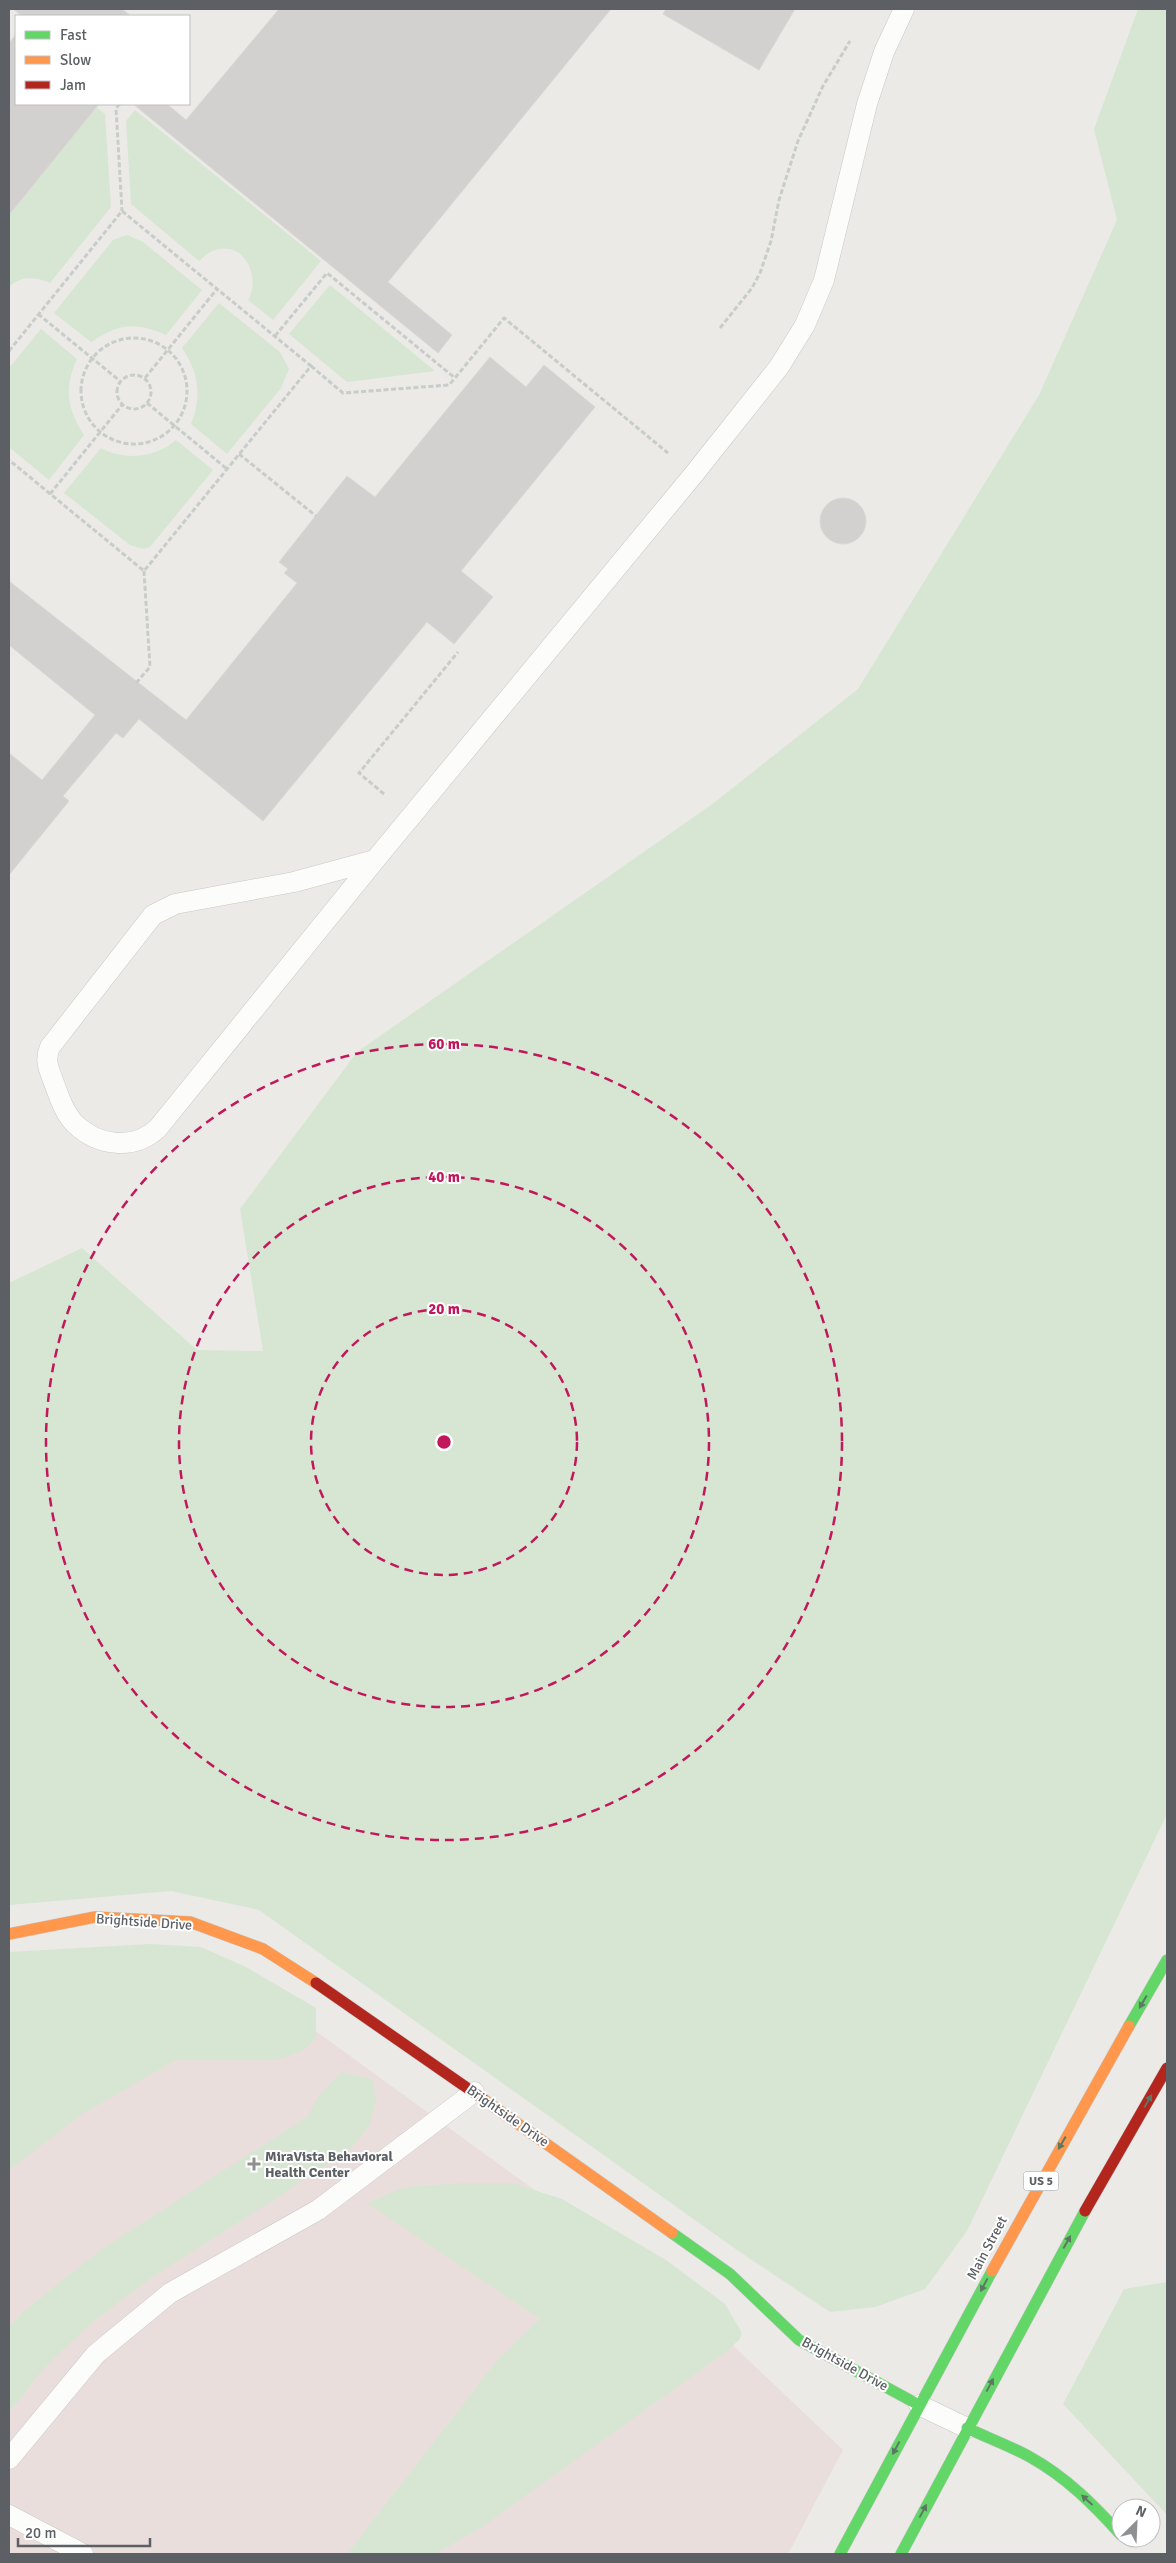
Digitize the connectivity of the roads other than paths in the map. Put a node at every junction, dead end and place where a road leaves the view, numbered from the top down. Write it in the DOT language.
graph roads {
  1 [pos="904,9"];
  2 [pos="375,860"];
  3 [pos="9,1934"];
  4 [pos="1167,1960"];
  5 [pos="1167,2068"];
  6 [pos="474,2092"];
  7 [pos="919,2405"];
  8 [pos="967,2428"];
  9 [pos="9,2459"];
  10 [pos="9,2515"];
  11 [pos="1111,2525"];
  12 [pos="83,2554"];
  13 [pos="840,2554"];
  14 [pos="900,2554"];
  1 -- 2 [label="lane"];
  2 -- 2 [label="lane"];
  3 -- 6 [label="main road, Brightside Drive"];
  4 -- 7 [label="main road, Main Street / US 5, one-way"];
  8 -- 5 [label="main road, one-way"];
  6 -- 7 [label="main road, Brightside Drive"];
  6 -- 9 [label="lane"];
  7 -- 8 [label="lane, Brightside Drive"];
  7 -- 13 [label="main road, Main Street / US 5, one-way"];
  11 -- 8 [label="main road, one-way"];
  14 -- 8 [label="main road, one-way"];
  10 -- 12 [label="lane"];
}
